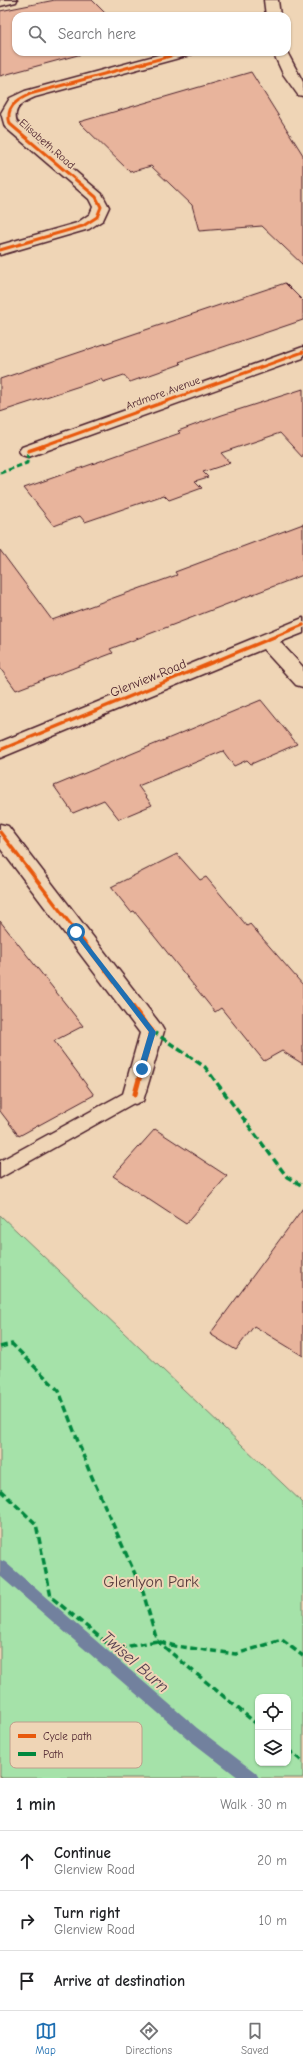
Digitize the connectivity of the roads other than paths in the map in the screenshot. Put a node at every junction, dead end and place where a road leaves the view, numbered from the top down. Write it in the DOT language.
graph roads {
  1 [pos="12,0"];
  2 [pos="271,0"];
  3 [pos="0,3"];
  4 [pos="272,12"];
  5 [pos="170,56"];
  6 [pos="282,56"];
  7 [pos="303,92"];
  8 [pos="0,250"];
  9 [pos="303,352"];
  10 [pos="28,450"];
  11 [pos="303,625"];
  12 [pos="266,640"];
  13 [pos="303,680"];
  14 [pos="0,750"];
  15 [pos="0,832"];
  16 [pos="135,1094"];
  17 [pos="0,1170"];
  1 -- 3 [label="lane"];
  2 -- 4 [label="street"];
  5 -- 8 [label="street, Elisabeth Road"];
  6 -- 7 [label="street"];
  9 -- 10 [label="street, Ardmore Avenue"];
  11 -- 12 [label="street, Glenview Road"];
  12 -- 13 [label="street"];
  12 -- 14 [label="street, Glenview Road"];
  15 -- 16 [label="street"];
  16 -- 17 [label="lane"];
}
